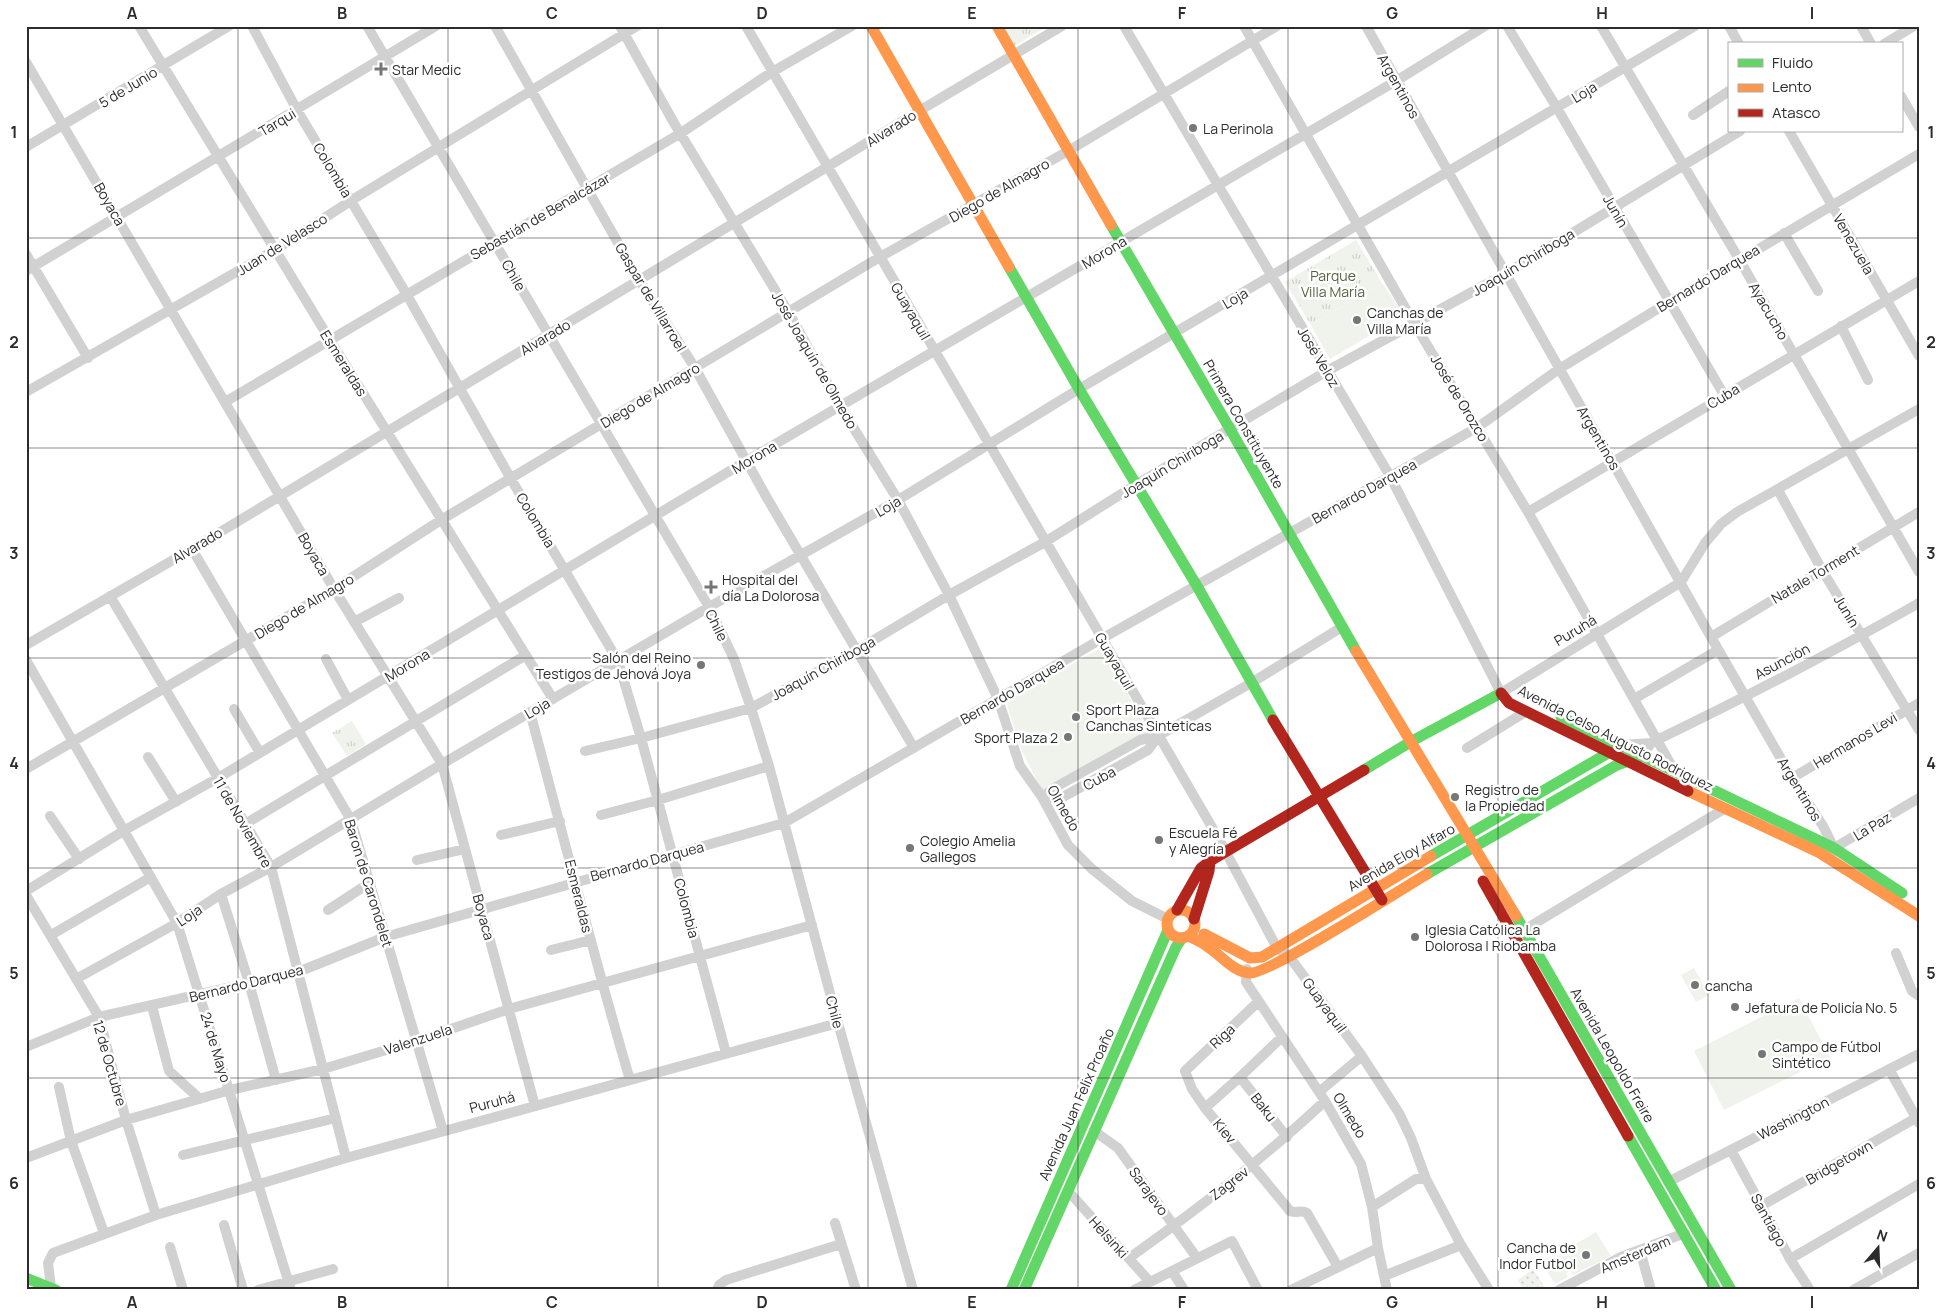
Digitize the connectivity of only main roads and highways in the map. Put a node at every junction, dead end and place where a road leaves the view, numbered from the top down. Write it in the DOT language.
graph roads {
  1 [pos="871,26"];
  2 [pos="997,26"];
  3 [pos="1502,694"];
  4 [pos="1412,741"];
  5 [pos="1622,745"];
  6 [pos="1609,752"];
  7 [pos="1643,756"];
  8 [pos="1627,761"];
  9 [pos="1319,796"];
  10 [pos="1466,843"];
  11 [pos="1831,853"];
  12 [pos="1210,861"];
  13 [pos="1374,889"];
  14 [pos="1382,900"];
  15 [pos="1919,904"];
  16 [pos="1177,910"];
  17 [pos="1919,916"];
  18 [pos="1168,924"];
  19 [pos="1190,930"];
  20 [pos="26,1278"];
  21 [pos="54,1289"];
  22 [pos="1011,1290"];
  23 [pos="1024,1290"];
  24 [pos="1716,1290"];
  25 [pos="1731,1290"];
  1 -- 9 [label="main road"];
  2 -- 4 [label="main road, Primera Constituyente"];
  3 -- 4 [label="main road, Puruhá"];
  3 -- 5 [label="main road, Avenida Celso Augusto Rodriguez"];
  3 -- 6 [label="main road, Avenida Celso Augusto Rodriguez"];
  4 -- 9 [label="main road, Puruhá"];
  4 -- 10 [label="main road, Primera Constituyente"];
  5 -- 6 [label="main road, Avenida Eloy Alfaro"];
  5 -- 7 [label="main road, Avenida Celso Augusto Rodriguez"];
  6 -- 8 [label="main road, Avenida Celso Augusto Rodriguez"];
  6 -- 10 [label="main road, Avenida Eloy Alfaro"];
  7 -- 8 [label="main road"];
  7 -- 11 [label="main road, Avenida Celso Augusto Rodriguez"];
  8 -- 10 [label="main road, Avenida Eloy Alfaro"];
  8 -- 11 [label="main road, Avenida Celso Augusto Rodriguez"];
  9 -- 12 [label="main road, Puruhá"];
  9 -- 13 [label="main road"];
  10 -- 13 [label="main road, Avenida Eloy Alfaro"];
  10 -- 14 [label="main road, Avenida Eloy Alfaro"];
  10 -- 24 [label="main road, Avenida Leopoldo Freire"];
  10 -- 25 [label="main road, Avenida Leopoldo Freire"];
  11 -- 15 [label="main road, Avenida Celso Augusto Rodriguez"];
  11 -- 17 [label="main road, Avenida Celso Augusto Rodriguez"];
  12 -- 16 [label="main road"];
  12 -- 19 [label="main road, Avenida Juan Felix Proaño"];
  13 -- 14 [label="main road"];
  13 -- 19 [label="main road, Avenida Eloy Alfaro"];
  14 -- 19 [label="main road, Avenida Eloy Alfaro"];
  16 -- 18 [label="main road"];
  16 -- 19 [label="main road"];
  18 -- 19 [label="main road"];
  18 -- 22 [label="main road, Avenida Juan Felix Proaño"];
  19 -- 23 [label="main road, Avenida Juan Felix Proaño"];
  20 -- 21 [label="main road"];
}
